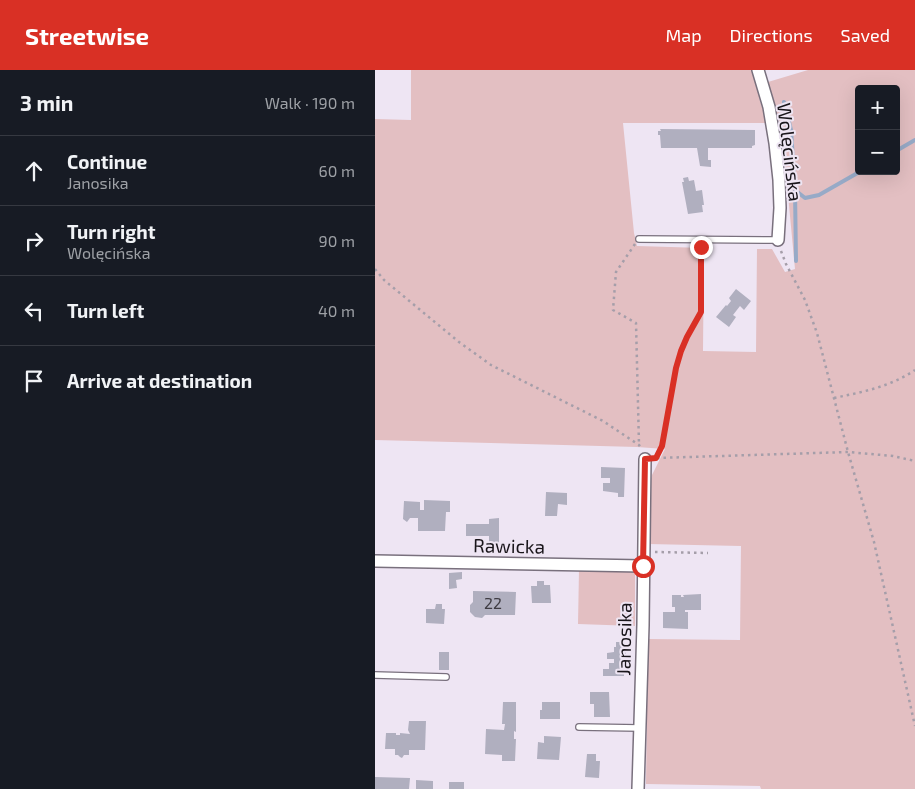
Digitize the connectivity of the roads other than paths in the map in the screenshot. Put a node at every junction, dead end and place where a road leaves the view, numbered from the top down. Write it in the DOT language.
graph roads {
  1 [pos="758,70"];
  2 [pos="639,239"];
  3 [pos="778,240"];
  4 [pos="651,458"];
  5 [pos="375,561"];
  6 [pos="643,566"];
  7 [pos="375,675"];
  8 [pos="446,677"];
  9 [pos="579,727"];
  10 [pos="640,728"];
  11 [pos="638,789"];
  1 -- 3 [label="street, Wolęcińska"];
  2 -- 3 [label="lane"];
  4 -- 6 [label="street, Janosika"];
  5 -- 6 [label="street, Rawicka"];
  6 -- 10 [label="street, Janosika"];
  7 -- 8 [label="lane"];
  9 -- 10 [label="lane"];
  10 -- 11 [label="street, Janosika"];
}
